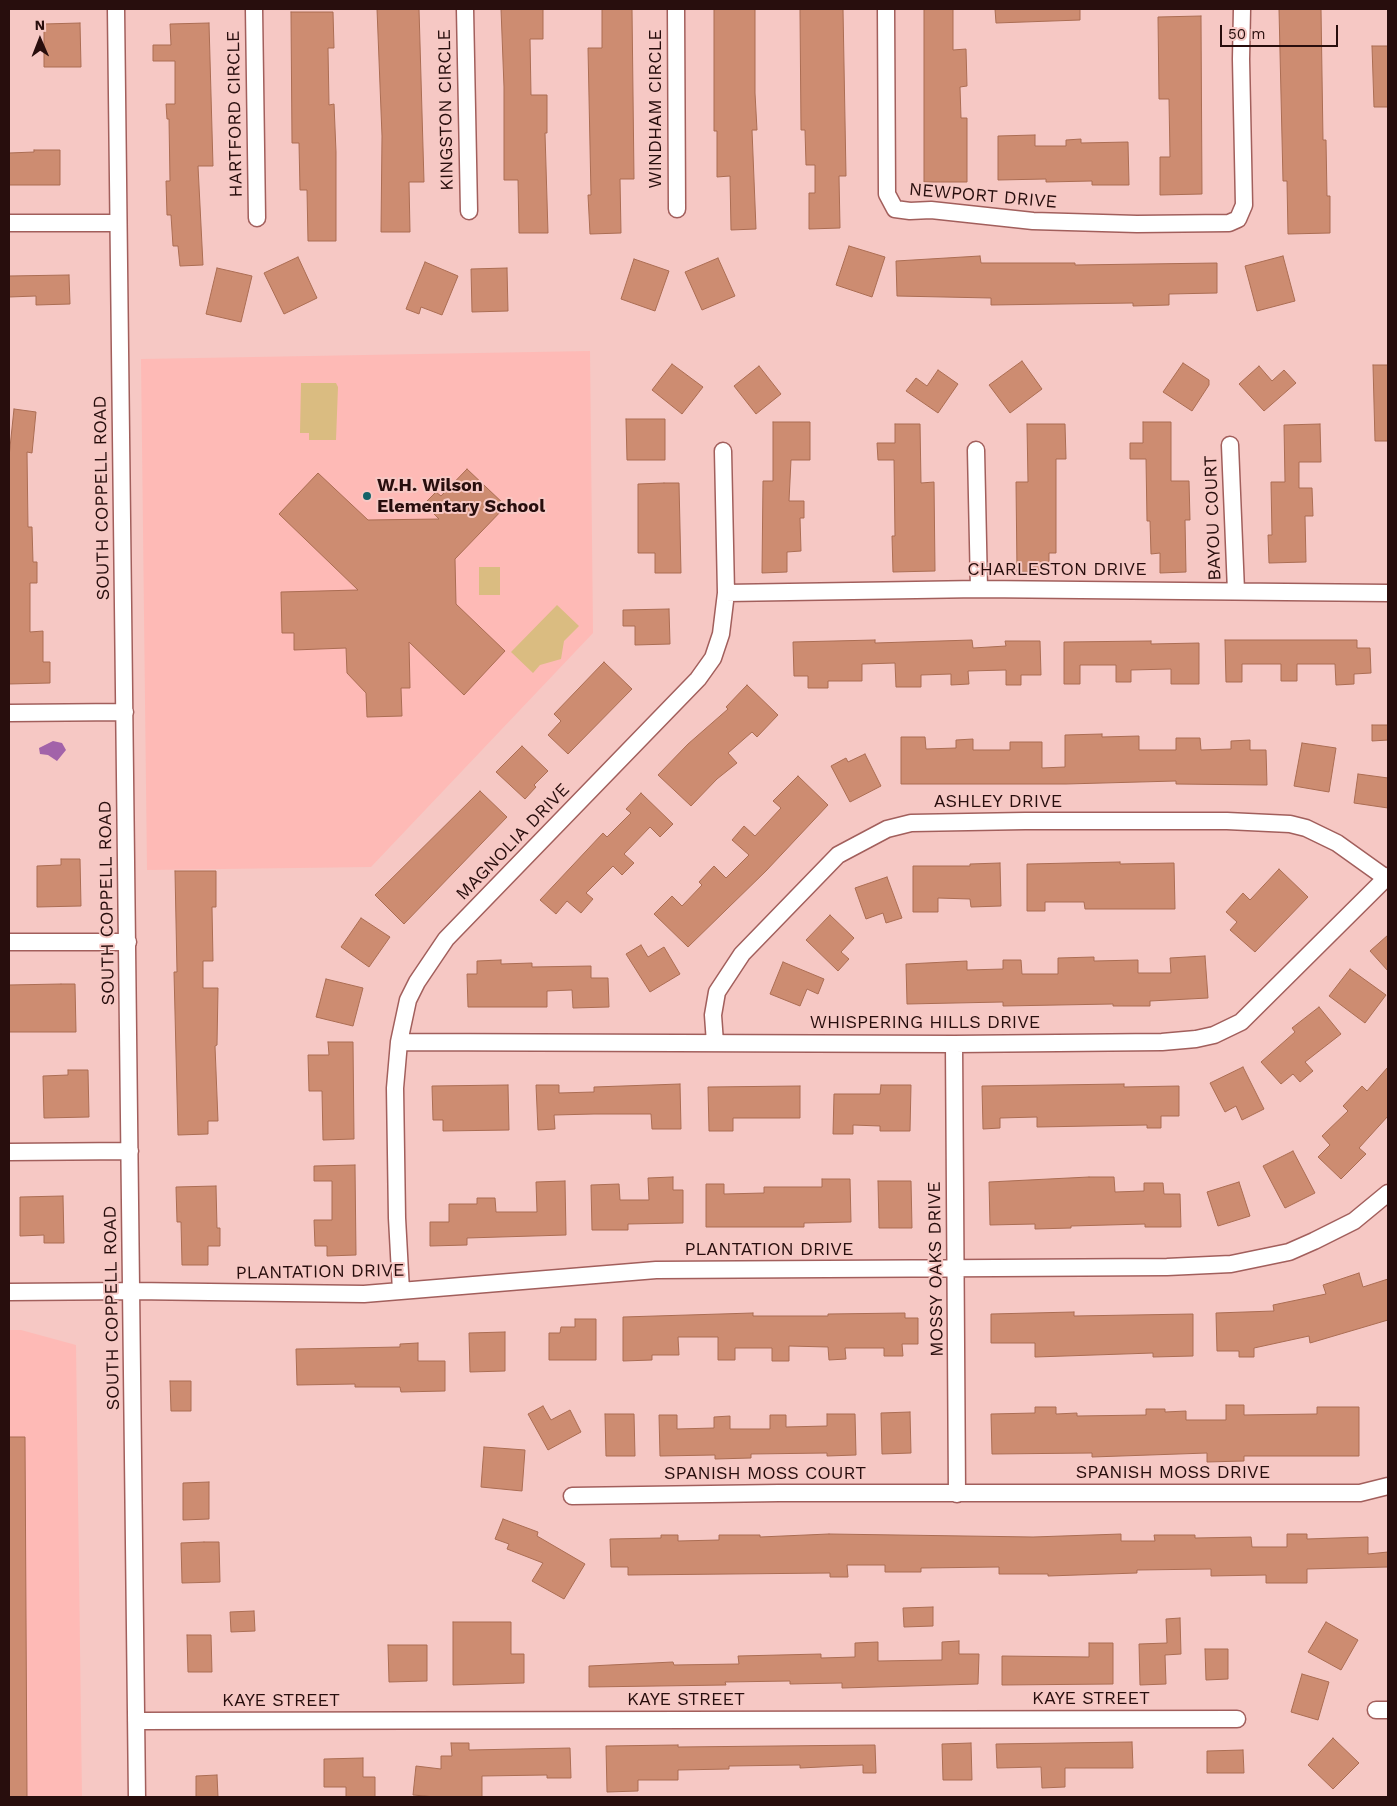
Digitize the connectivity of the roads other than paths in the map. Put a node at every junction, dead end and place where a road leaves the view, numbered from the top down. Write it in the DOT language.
graph roads {
  1 [pos="116,9"];
  2 [pos="254,9"];
  3 [pos="465,9"];
  4 [pos="676,9"];
  5 [pos="886,9"];
  6 [pos="1242,9"];
  7 [pos="677,209"];
  8 [pos="468,210"];
  9 [pos="257,218"];
  10 [pos="118,223"];
  11 [pos="9,224"];
  12 [pos="1230,444"];
  13 [pos="976,450"];
  14 [pos="723,451"];
  15 [pos="979,589"];
  16 [pos="1236,591"];
  17 [pos="1388,593"];
  18 [pos="726,594"];
  19 [pos="125,712"];
  20 [pos="9,713"];
  21 [pos="1387,877"];
  22 [pos="9,942"];
  23 [pos="128,942"];
  24 [pos="399,1042"];
  25 [pos="715,1043"];
  26 [pos="954,1044"];
  27 [pos="130,1151"];
  28 [pos="9,1152"];
  29 [pos="1388,1193"];
  30 [pos="956,1268"];
  31 [pos="132,1291"];
  32 [pos="402,1291"];
  33 [pos="9,1292"];
  34 [pos="1388,1486"];
  35 [pos="957,1494"];
  36 [pos="572,1496"];
  37 [pos="1237,1719"];
  38 [pos="136,1721"];
  39 [pos="137,1797"];
  1 -- 10 [label="street, SOUTH COPPELL ROAD"];
  2 -- 9 [label="street, HARTFORD CIRCLE"];
  3 -- 8 [label="street, KINGSTON CIRCLE"];
  4 -- 7 [label="street, WINDHAM CIRCLE"];
  5 -- 6 [label="street, NEWPORT DRIVE"];
  10 -- 11 [label="street"];
  10 -- 19 [label="street, SOUTH COPPELL ROAD"];
  12 -- 16 [label="street, BAYOU COURT"];
  13 -- 15 [label="street"];
  14 -- 18 [label="street, MAGNOLIA DRIVE"];
  15 -- 16 [label="street, CHARLESTON DRIVE"];
  15 -- 18 [label="street, CHARLESTON DRIVE"];
  16 -- 17 [label="street, CHARLESTON DRIVE"];
  18 -- 24 [label="street, MAGNOLIA DRIVE"];
  19 -- 20 [label="street"];
  19 -- 23 [label="street, SOUTH COPPELL ROAD"];
  21 -- 25 [label="street, ASHLEY DRIVE"];
  21 -- 26 [label="street, WHISPERING HILLS DRIVE"];
  22 -- 23 [label="street"];
  23 -- 27 [label="street, SOUTH COPPELL ROAD"];
  24 -- 25 [label="street, WHISPERING HILLS DRIVE"];
  24 -- 32 [label="street, MAGNOLIA DRIVE"];
  25 -- 26 [label="street, WHISPERING HILLS DRIVE"];
  26 -- 30 [label="street, MOSSY OAKS DRIVE"];
  27 -- 28 [label="street"];
  27 -- 31 [label="street, SOUTH COPPELL ROAD"];
  29 -- 30 [label="street, PLANTATION DRIVE"];
  30 -- 32 [label="street, PLANTATION DRIVE"];
  30 -- 35 [label="street, MOSSY OAKS DRIVE"];
  31 -- 32 [label="street, PLANTATION DRIVE"];
  31 -- 33 [label="street, PLANTATION DRIVE"];
  31 -- 38 [label="street, SOUTH COPPELL ROAD"];
  34 -- 35 [label="street, SPANISH MOSS DRIVE"];
  35 -- 36 [label="street, SPANISH MOSS COURT"];
  37 -- 38 [label="street, KAYE STREET"];
  38 -- 39 [label="street, SOUTH COPPELL ROAD"];
}
